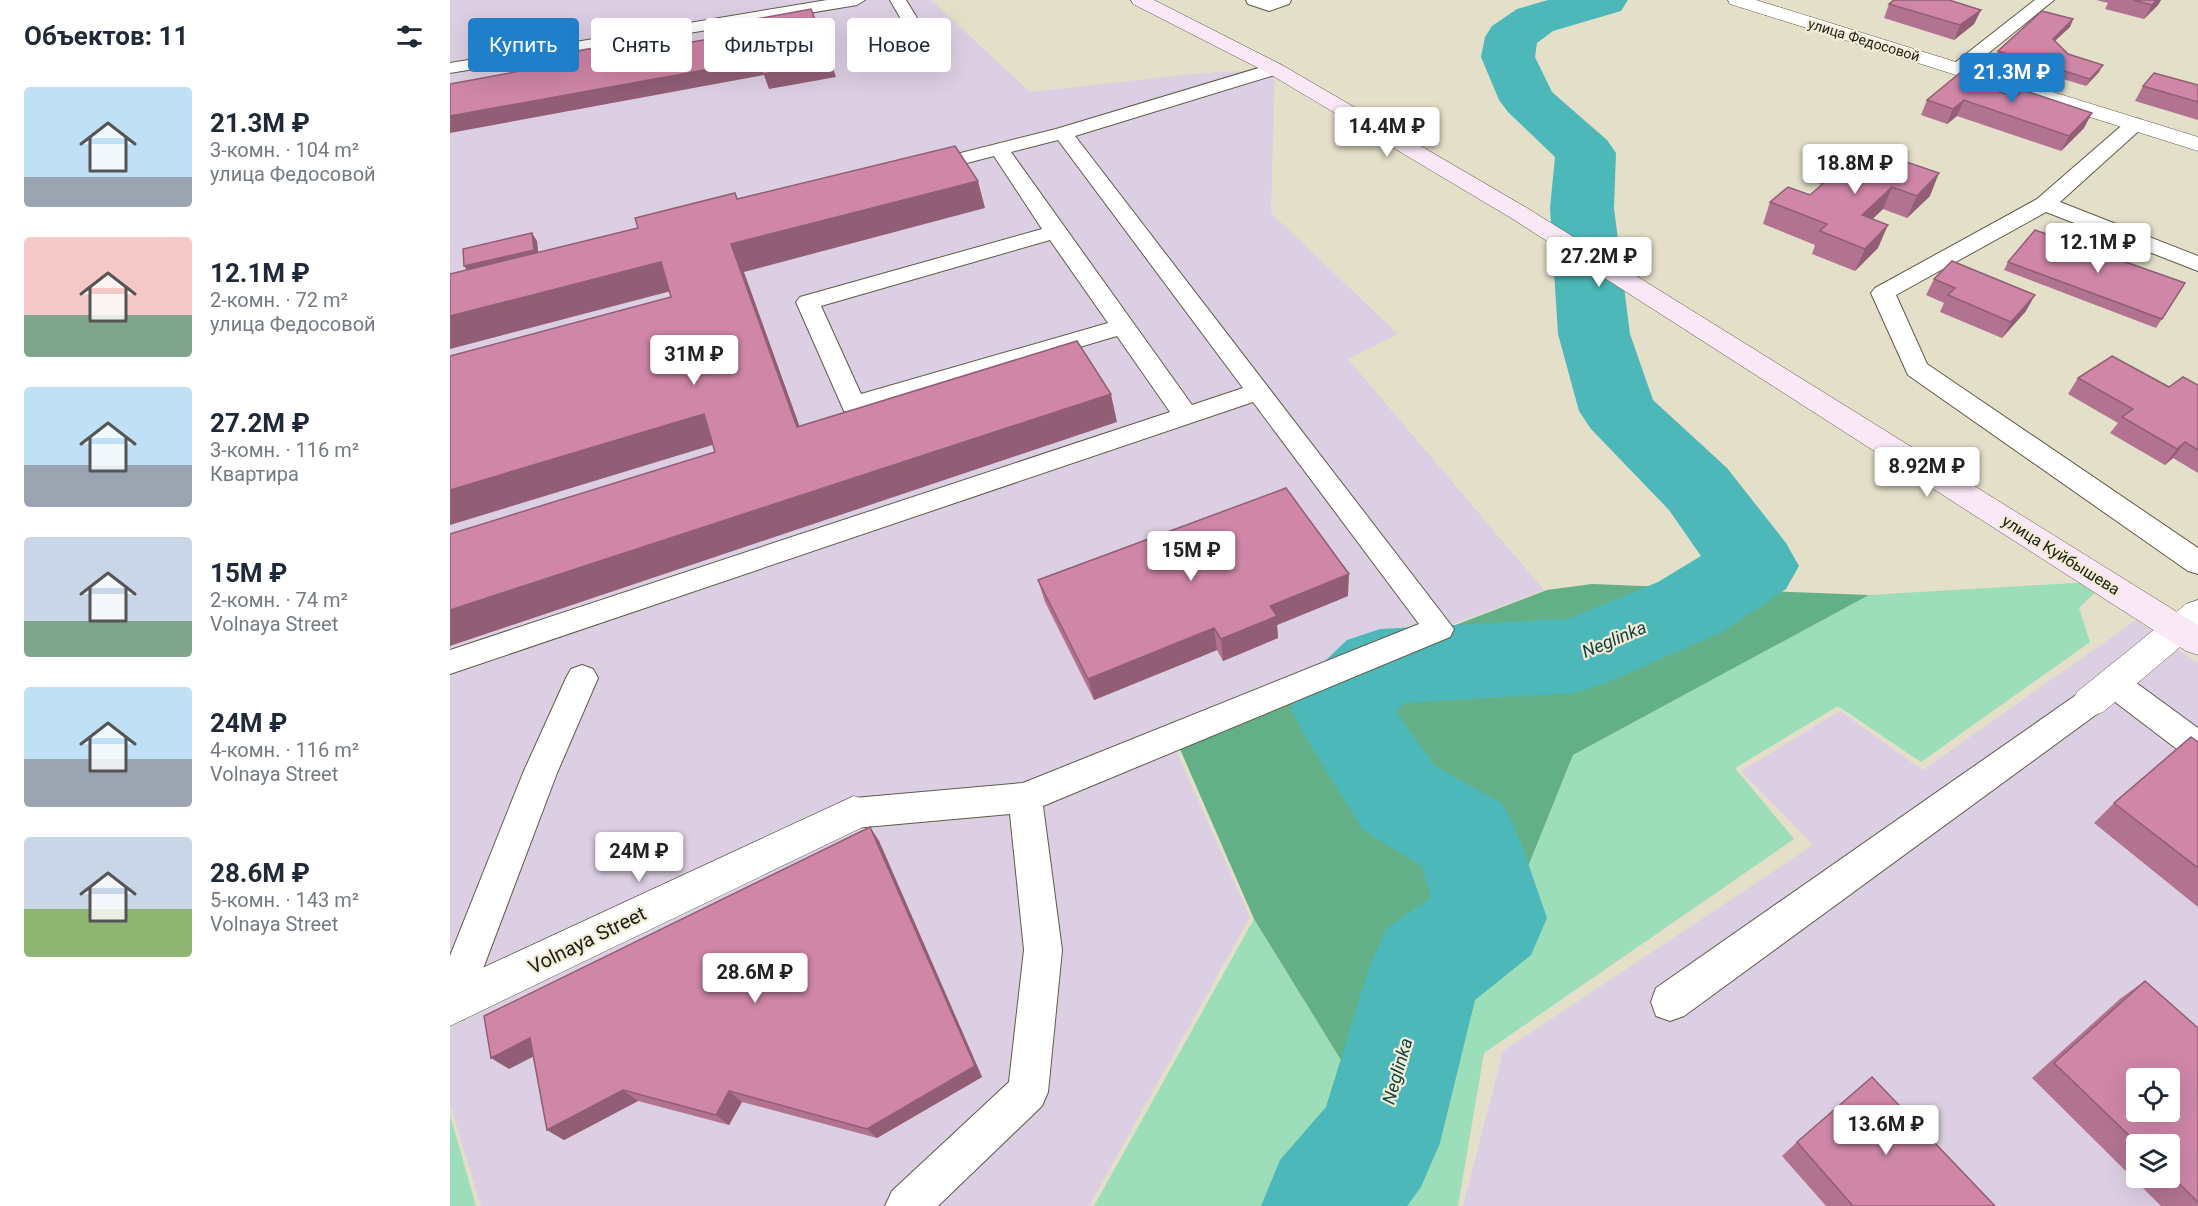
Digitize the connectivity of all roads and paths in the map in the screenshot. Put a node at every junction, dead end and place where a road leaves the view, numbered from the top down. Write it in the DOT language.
graph roads {
  1 [pos="857,0"];
  2 [pos="898,0"];
  3 [pos="1140,0"];
  4 [pos="1254,0"];
  5 [pos="1284,0"];
  6 [pos="1737,0"];
  7 [pos="2046,0"];
  8 [pos="908,18"];
  9 [pos="450,68"];
  10 [pos="1275,69"];
  11 [pos="1958,69"];
  12 [pos="2135,124"];
  13 [pos="1063,133"];
  14 [pos="2198,144"];
  15 [pos="999,149"];
  16 [pos="908,172"];
  17 [pos="2045,204"];
  18 [pos="1055,232"];
  19 [pos="2198,264"];
  20 [pos="1121,327"];
  21 [pos="1258,392"];
  22 [pos="1187,417"];
  23 [pos="2198,562"];
  24 [pos="2191,628"];
  25 [pos="450,663"];
  26 [pos="582,678"];
  27 [pos="2102,692"];
  28 [pos="2198,746"];
  29 [pos="1024,798"];
  30 [pos="854,813"];
  31 [pos="1670,1002"];
  32 [pos="450,1005"];
  33 [pos="907,1206"];
  1 -- 9 [label="lane"];
  2 -- 8 [label="lane"];
  3 -- 10 [label="main road, улица Куйбышева"];
  4 -- 5 [label="lane"];
  6 -- 11 [label="street, улица Федосовой"];
  7 -- 11 [label="lane"];
  10 -- 13 [label="lane"];
  10 -- 24 [label="main road, улица Куйбышева"];
  11 -- 12 [label="street, улица Федосовой"];
  12 -- 14 [label="street, улица Федосовой"];
  12 -- 17 [label="lane"];
  13 -- 15 [label="lane"];
  13 -- 21 [label="lane"];
  15 -- 16 [label="lane"];
  15 -- 18 [label="lane"];
  17 -- 19 [label="lane"];
  17 -- 23 [label="lane"];
  18 -- 20 [label="lane"];
  18 -- 20 [label="lane"];
  20 -- 22 [label="lane"];
  21 -- 22 [label="lane"];
  21 -- 29 [label="lane"];
  22 -- 25 [label="lane"];
  24 -- 27 [label="street"];
  26 -- 32 [label="lane"];
  27 -- 28 [label="lane"];
  27 -- 31 [label="lane"];
  29 -- 30 [label="lane"];
  29 -- 33 [label="lane"];
  30 -- 32 [label="street, Volnaya Street"];
}
